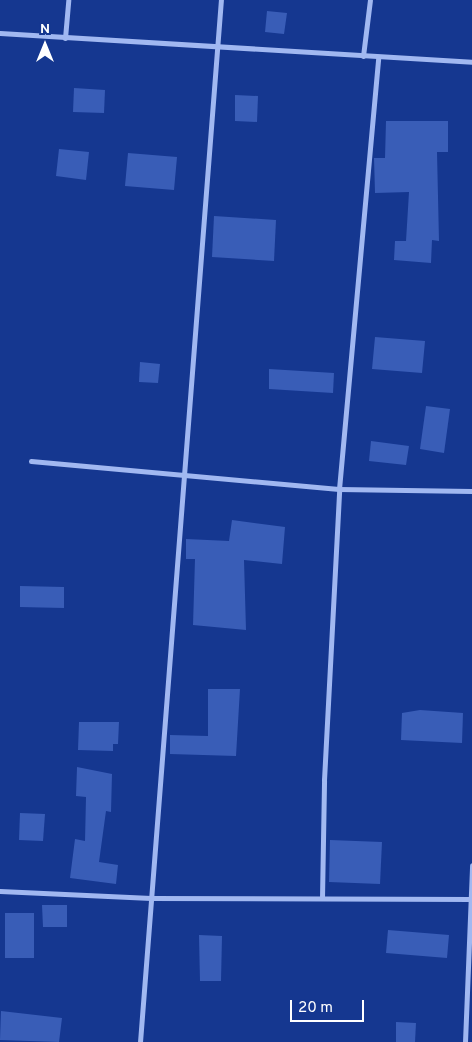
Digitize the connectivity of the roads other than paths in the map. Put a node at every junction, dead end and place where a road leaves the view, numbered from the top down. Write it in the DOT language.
graph roads {
  1 [pos="68,0"];
  2 [pos="221,0"];
  3 [pos="370,0"];
  4 [pos="0,32"];
  5 [pos="65,38"];
  6 [pos="216,46"];
  7 [pos="363,56"];
  8 [pos="378,57"];
  9 [pos="472,62"];
  10 [pos="32,460"];
  11 [pos="186,476"];
  12 [pos="339,489"];
  13 [pos="472,491"];
  14 [pos="472,865"];
  15 [pos="0,891"];
  16 [pos="150,898"];
  17 [pos="322,898"];
  18 [pos="470,899"];
  19 [pos="140,1042"];
  20 [pos="465,1042"];
  1 -- 5 [label="street"];
  2 -- 6 [label="street"];
  3 -- 7 [label="street"];
  4 -- 5 [label="street"];
  5 -- 6 [label="street"];
  6 -- 7 [label="street"];
  6 -- 11 [label="street"];
  7 -- 8 [label="street"];
  8 -- 9 [label="street"];
  8 -- 12 [label="street"];
  10 -- 11 [label="street"];
  11 -- 12 [label="street"];
  11 -- 16 [label="street"];
  12 -- 13 [label="street"];
  12 -- 17 [label="street"];
  14 -- 18 [label="street"];
  15 -- 16 [label="street"];
  16 -- 17 [label="street"];
  16 -- 19 [label="street"];
  17 -- 18 [label="street"];
  18 -- 20 [label="street"];
}
